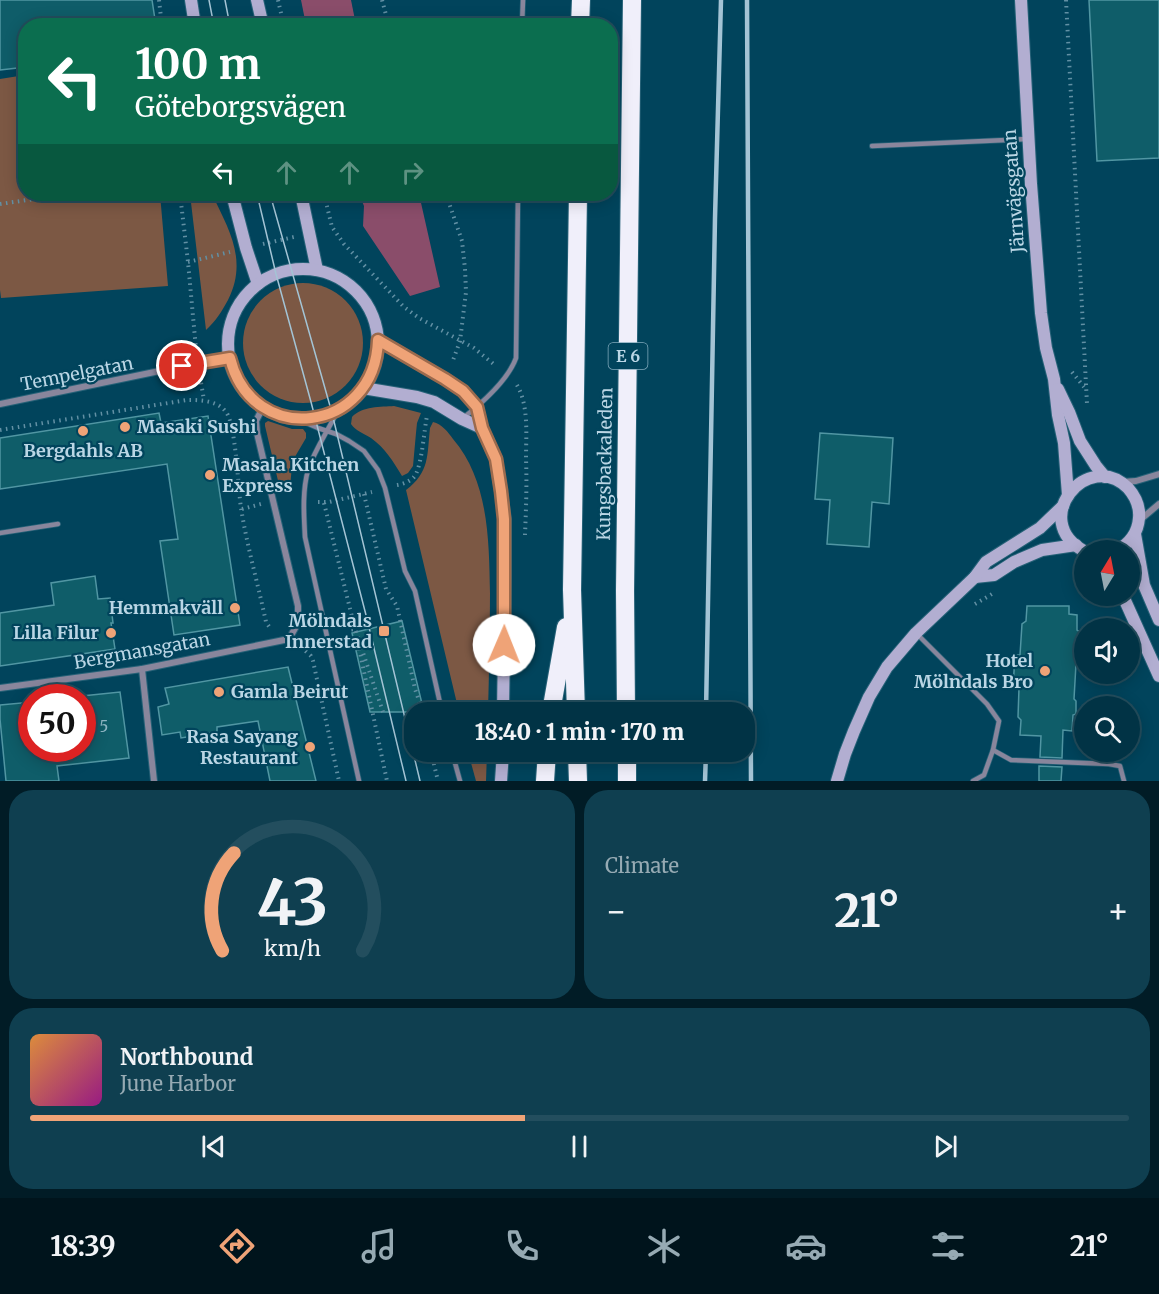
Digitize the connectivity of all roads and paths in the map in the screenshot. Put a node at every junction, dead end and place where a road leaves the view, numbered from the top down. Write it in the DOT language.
graph roads {
  1 [pos="159,0"];
  2 [pos="191,0"];
  3 [pos="257,0"];
  4 [pos="278,0"];
  5 [pos="382,0"];
  6 [pos="523,0"];
  7 [pos="581,0"];
  8 [pos="632,0"];
  9 [pos="1021,0"];
  10 [pos="1066,0"];
  11 [pos="161,18"];
  12 [pos="194,18"];
  13 [pos="261,18"];
  14 [pos="282,18"];
  15 [pos="387,18"];
  16 [pos="522,18"];
  17 [pos="580,18"];
  18 [pos="1028,139"];
  19 [pos="872,146"];
  20 [pos="21,201"];
  21 [pos="181,201"];
  22 [pos="234,201"];
  23 [pos="302,201"];
  24 [pos="326,201"];
  25 [pos="518,201"];
  26 [pos="578,201"];
  27 [pos="0,204"];
  28 [pos="317,270"];
  29 [pos="258,284"];
  30 [pos="194,336"];
  31 [pos="378,340"];
  32 [pos="230,358"];
  33 [pos="494,364"];
  34 [pos="1054,379"];
  35 [pos="363,388"];
  36 [pos="202,390"];
  37 [pos="204,400"];
  38 [pos="0,404"];
  39 [pos="263,407"];
  40 [pos="477,407"];
  41 [pos="1087,409"];
  42 [pos="338,410"];
  43 [pos="295,418"];
  44 [pos="462,419"];
  45 [pos="482,428"];
  46 [pos="0,430"];
  47 [pos="326,432"];
  48 [pos="1159,474"];
  49 [pos="1106,477"];
  50 [pos="1120,482"];
  51 [pos="364,494"];
  52 [pos="1065,500"];
  53 [pos="324,503"];
  54 [pos="1159,504"];
  55 [pos="1139,521"];
  56 [pos="58,524"];
  57 [pos="0,533"];
  58 [pos="1135,534"];
  59 [pos="1130,540"];
  60 [pos="1074,542"];
  61 [pos="1074,548"];
  62 [pos="975,577"];
  63 [pos="393,580"];
  64 [pos="386,589"];
  65 [pos="572,590"];
  66 [pos="1128,606"];
  67 [pos="1159,620"];
  68 [pos="355,629"];
  69 [pos="348,630"];
  70 [pos="916,633"];
  71 [pos="289,639"];
  72 [pos="142,669"];
  73 [pos="416,671"];
  74 [pos="1159,676"];
  75 [pos="0,688"];
  76 [pos="415,689"];
  77 [pos="420,702"];
  78 [pos="440,702"];
  79 [pos="503,702"];
  80 [pos="552,702"];
  81 [pos="576,702"];
  82 [pos="626,702"];
  83 [pos="383,712"];
  84 [pos="372,714"];
  85 [pos="370,725"];
  86 [pos="993,750"];
  87 [pos="433,762"];
  88 [pos="455,762"];
  89 [pos="502,762"];
  90 [pos="546,762"];
  91 [pos="577,762"];
  92 [pos="627,762"];
  93 [pos="154,781"];
  94 [pos="339,781"];
  95 [pos="359,781"];
  96 [pos="387,781"];
  97 [pos="438,781"];
  98 [pos="460,781"];
  99 [pos="501,781"];
  100 [pos="545,781"];
  101 [pos="578,781"];
  102 [pos="627,781"];
  103 [pos="837,781"];
  104 [pos="973,781"];
  105 [pos="1124,781"];
  1 -- 11 [label="path"];
  2 -- 12 [label="street"];
  3 -- 13 [label="street"];
  4 -- 14 [label="path"];
  5 -- 15 [label="path"];
  6 -- 16 [label="lane"];
  7 -- 17 [label="highway"];
  8 -- 82 [label="highway, Kungsbackaleden / E 6"];
  9 -- 18 [label="street, Järnvägsgatan"];
  10 -- 41 [label="path"];
  18 -- 19 [label="lane"];
  18 -- 34 [label="street, Järnvägsgatan"];
  20 -- 27 [label="path"];
  21 -- 30 [label="path"];
  22 -- 29 [label="street"];
  23 -- 28 [label="street"];
  24 -- 33 [label="path"];
  25 -- 40 [label="lane"];
  26 -- 65 [label="highway, Kungsbackaleden"];
  28 -- 29 [label="street"];
  28 -- 31 [label="street"];
  29 -- 32 [label="street"];
  31 -- 35 [label="street"];
  31 -- 40 [label="street"];
  32 -- 38 [label="street, Tempelgatan"];
  32 -- 39 [label="street"];
  34 -- 49 [label="street, Järnvägsgatan"];
  34 -- 52 [label="street, Järnvägsgatan"];
  35 -- 42 [label="street"];
  35 -- 44 [label="street"];
  36 -- 37 [label="path"];
  37 -- 46 [label="path"];
  37 -- 71 [label="path"];
  39 -- 43 [label="street"];
  39 -- 71 [label="street"];
  40 -- 44 [label="lane"];
  40 -- 45 [label="street"];
  42 -- 43 [label="street"];
  42 -- 47 [label="lane"];
  43 -- 47 [label="lane"];
  44 -- 45 [label="street"];
  45 -- 79 [label="street"];
  47 -- 78 [label="lane"];
  47 -- 95 [label="lane"];
  48 -- 50 [label="street"];
  49 -- 50 [label="street"];
  49 -- 52 [label="street"];
  50 -- 55 [label="street"];
  51 -- 64 [label="path"];
  52 -- 60 [label="street, Järnvägsgatan"];
  52 -- 62 [label="street"];
  53 -- 68 [label="path"];
  54 -- 55 [label="street"];
  55 -- 58 [label="street"];
  56 -- 57 [label="lane"];
  58 -- 59 [label="street"];
  58 -- 67 [label="street"];
  61 -- 62 [label="street"];
  62 -- 70 [label="street"];
  63 -- 64 [label="path"];
  64 -- 76 [label="path"];
  65 -- 80 [label="highway"];
  65 -- 81 [label="highway, Kungsbackaleden"];
  66 -- 74 [label="street"];
  68 -- 69 [label="path"];
  68 -- 83 [label="path"];
  68 -- 84 [label="path"];
  70 -- 86 [label="lane"];
  70 -- 103 [label="street"];
  71 -- 72 [label="street, Bergmansgatan"];
  71 -- 94 [label="path"];
  72 -- 75 [label="street, Bergmansgatan"];
  72 -- 93 [label="street"];
  73 -- 76 [label="path"];
  76 -- 77 [label="path"];
  84 -- 85 [label="path"];
  84 -- 96 [label="path"];
  86 -- 104 [label="lane"];
  86 -- 105 [label="lane"];
  87 -- 97 [label="path"];
  88 -- 98 [label="lane"];
  89 -- 99 [label="street"];
  90 -- 100 [label="highway"];
  91 -- 101 [label="highway"];
  92 -- 102 [label="highway"];
}
